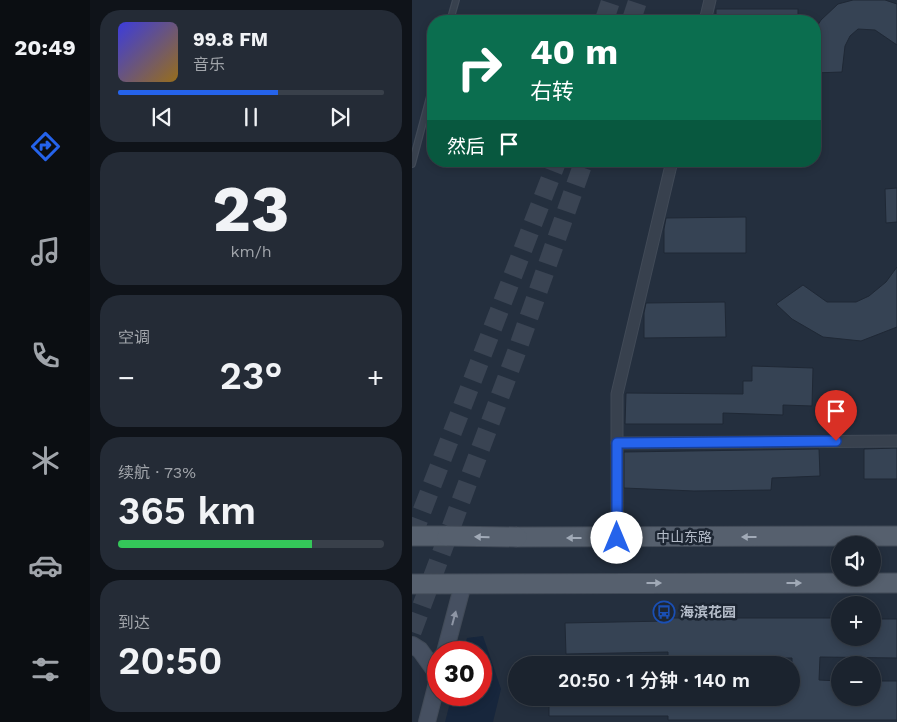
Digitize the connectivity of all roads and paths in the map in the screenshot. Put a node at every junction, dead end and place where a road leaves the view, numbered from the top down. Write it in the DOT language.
graph roads {
  1 [pos="456,0"];
  2 [pos="710,0"];
  3 [pos="452,15"];
  4 [pos="706,15"];
  5 [pos="427,108"];
  6 [pos="412,164"];
  7 [pos="671,167"];
  8 [pos="896,441"];
  9 [pos="617,443"];
  10 [pos="412,536"];
  11 [pos="896,536"];
  12 [pos="617,538"];
  13 [pos="896,582"];
  14 [pos="412,584"];
  15 [pos="463,584"];
  16 [pos="448,641"];
  17 [pos="412,645"];
  18 [pos="427,660"];
  19 [pos="431,706"];
  20 [pos="427,722"];
  1 -- 3 [label="lane"];
  2 -- 4 [label="street"];
  5 -- 6 [label="lane"];
  7 -- 9 [label="street"];
  8 -- 9 [label="street"];
  9 -- 12 [label="street"];
  12 -- 10 [label="main road, 中山东路, one-way, bridge"];
  11 -- 12 [label="main road, 中山东路, one-way"];
  15 -- 13 [label="main road, one-way"];
  14 -- 15 [label="main road"];
  16 -- 15 [label="main road, one-way"];
  17 -- 18 [label="main road"];
  19 -- 20 [label="main road"];
}
